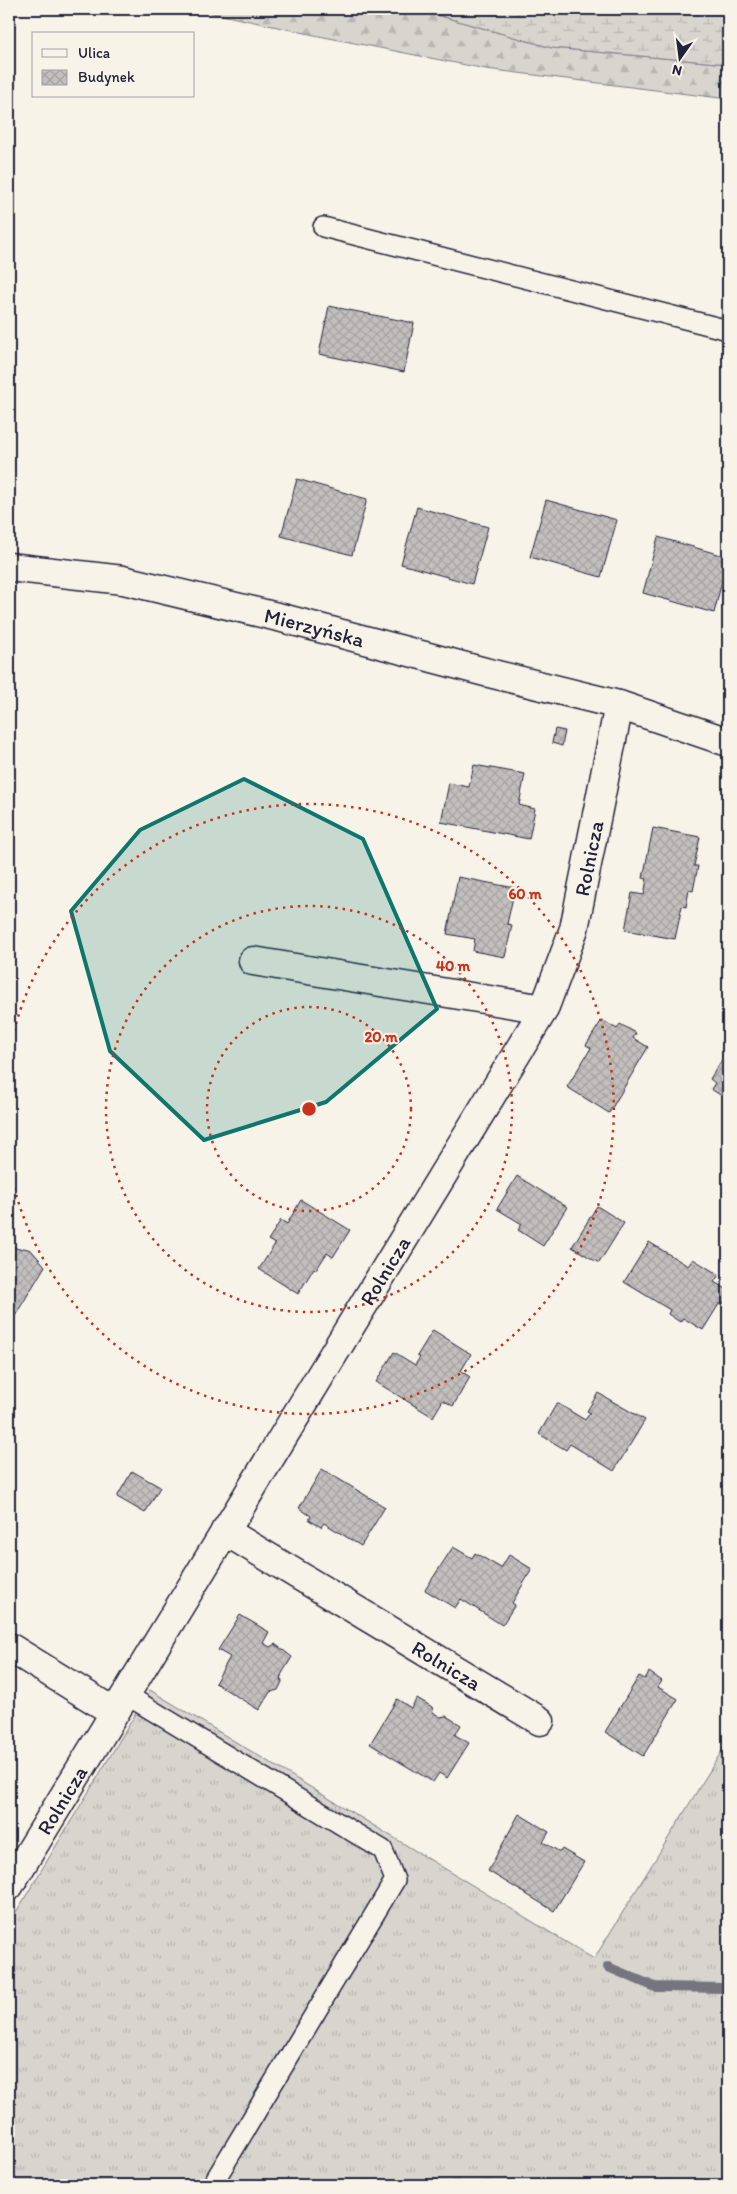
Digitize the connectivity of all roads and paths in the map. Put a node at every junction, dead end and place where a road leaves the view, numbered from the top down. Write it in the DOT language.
graph roads {
  1 [pos="324,227"];
  2 [pos="728,330"];
  3 [pos="9,567"];
  4 [pos="619,705"];
  5 [pos="728,742"];
  6 [pos="253,961"];
  7 [pos="544,1008"];
  8 [pos="225,1531"];
  9 [pos="9,1647"];
  10 [pos="120,1703"];
  11 [pos="540,1721"];
  12 [pos="9,1886"];
  13 [pos="212,2185"];
  1 -- 2 [label="lane"];
  3 -- 4 [label="street, Mierzyńska"];
  4 -- 5 [label="street, Mierzyńska"];
  4 -- 7 [label="street, Rolnicza"];
  6 -- 7 [label="street"];
  7 -- 8 [label="street, Rolnicza"];
  8 -- 10 [label="street, Rolnicza"];
  8 -- 11 [label="street, Rolnicza"];
  9 -- 10 [label="street"];
  10 -- 12 [label="street, Rolnicza"];
  10 -- 13 [label="lane"];
}
